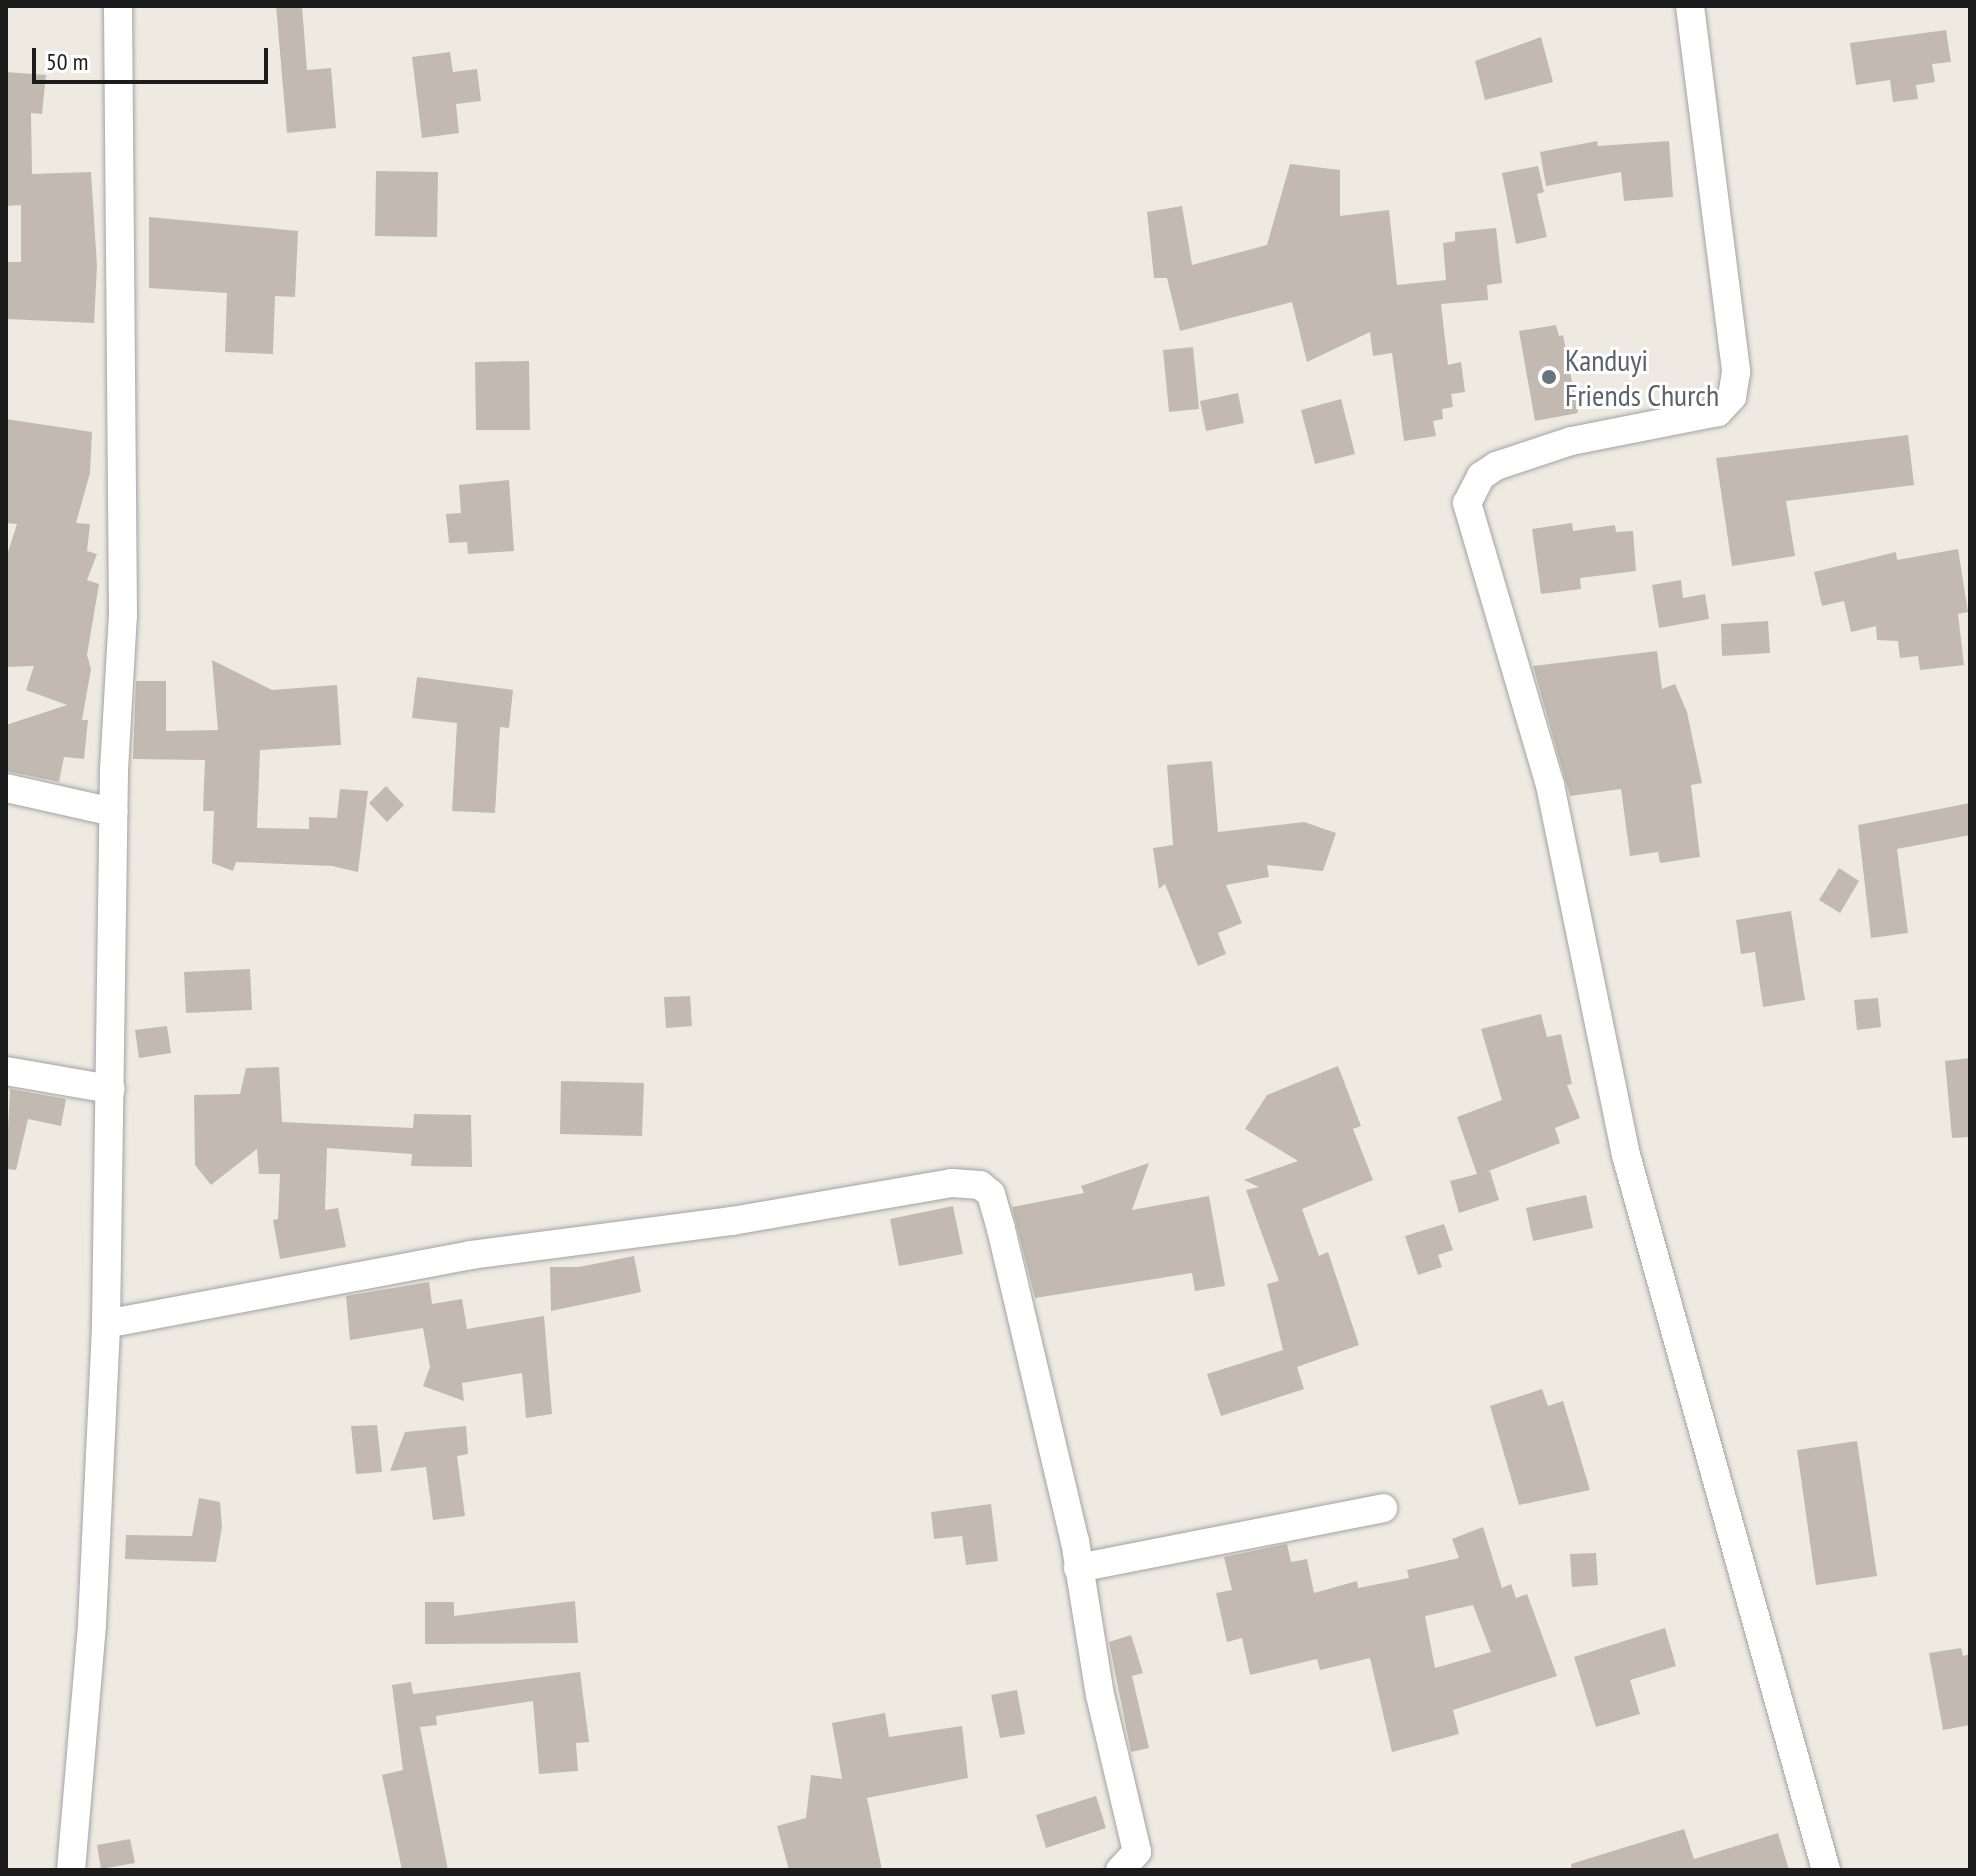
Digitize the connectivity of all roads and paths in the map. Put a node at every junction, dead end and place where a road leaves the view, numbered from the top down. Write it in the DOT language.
graph roads {
  1 [pos="118,6"];
  2 [pos="1690,6"];
  3 [pos="6,788"];
  4 [pos="113,812"];
  5 [pos="6,1071"];
  6 [pos="110,1089"];
  7 [pos="106,1324"];
  8 [pos="1383,1508"];
  9 [pos="1078,1568"];
  10 [pos="71,1870"];
  11 [pos="1120,1870"];
  12 [pos="1826,1870"];
  1 -- 4 [label="street"];
  2 -- 12 [label="street"];
  3 -- 4 [label="street"];
  4 -- 6 [label="street"];
  5 -- 6 [label="street"];
  6 -- 7 [label="street"];
  7 -- 9 [label="street"];
  7 -- 10 [label="street"];
  8 -- 9 [label="street"];
  9 -- 11 [label="street"];
}
